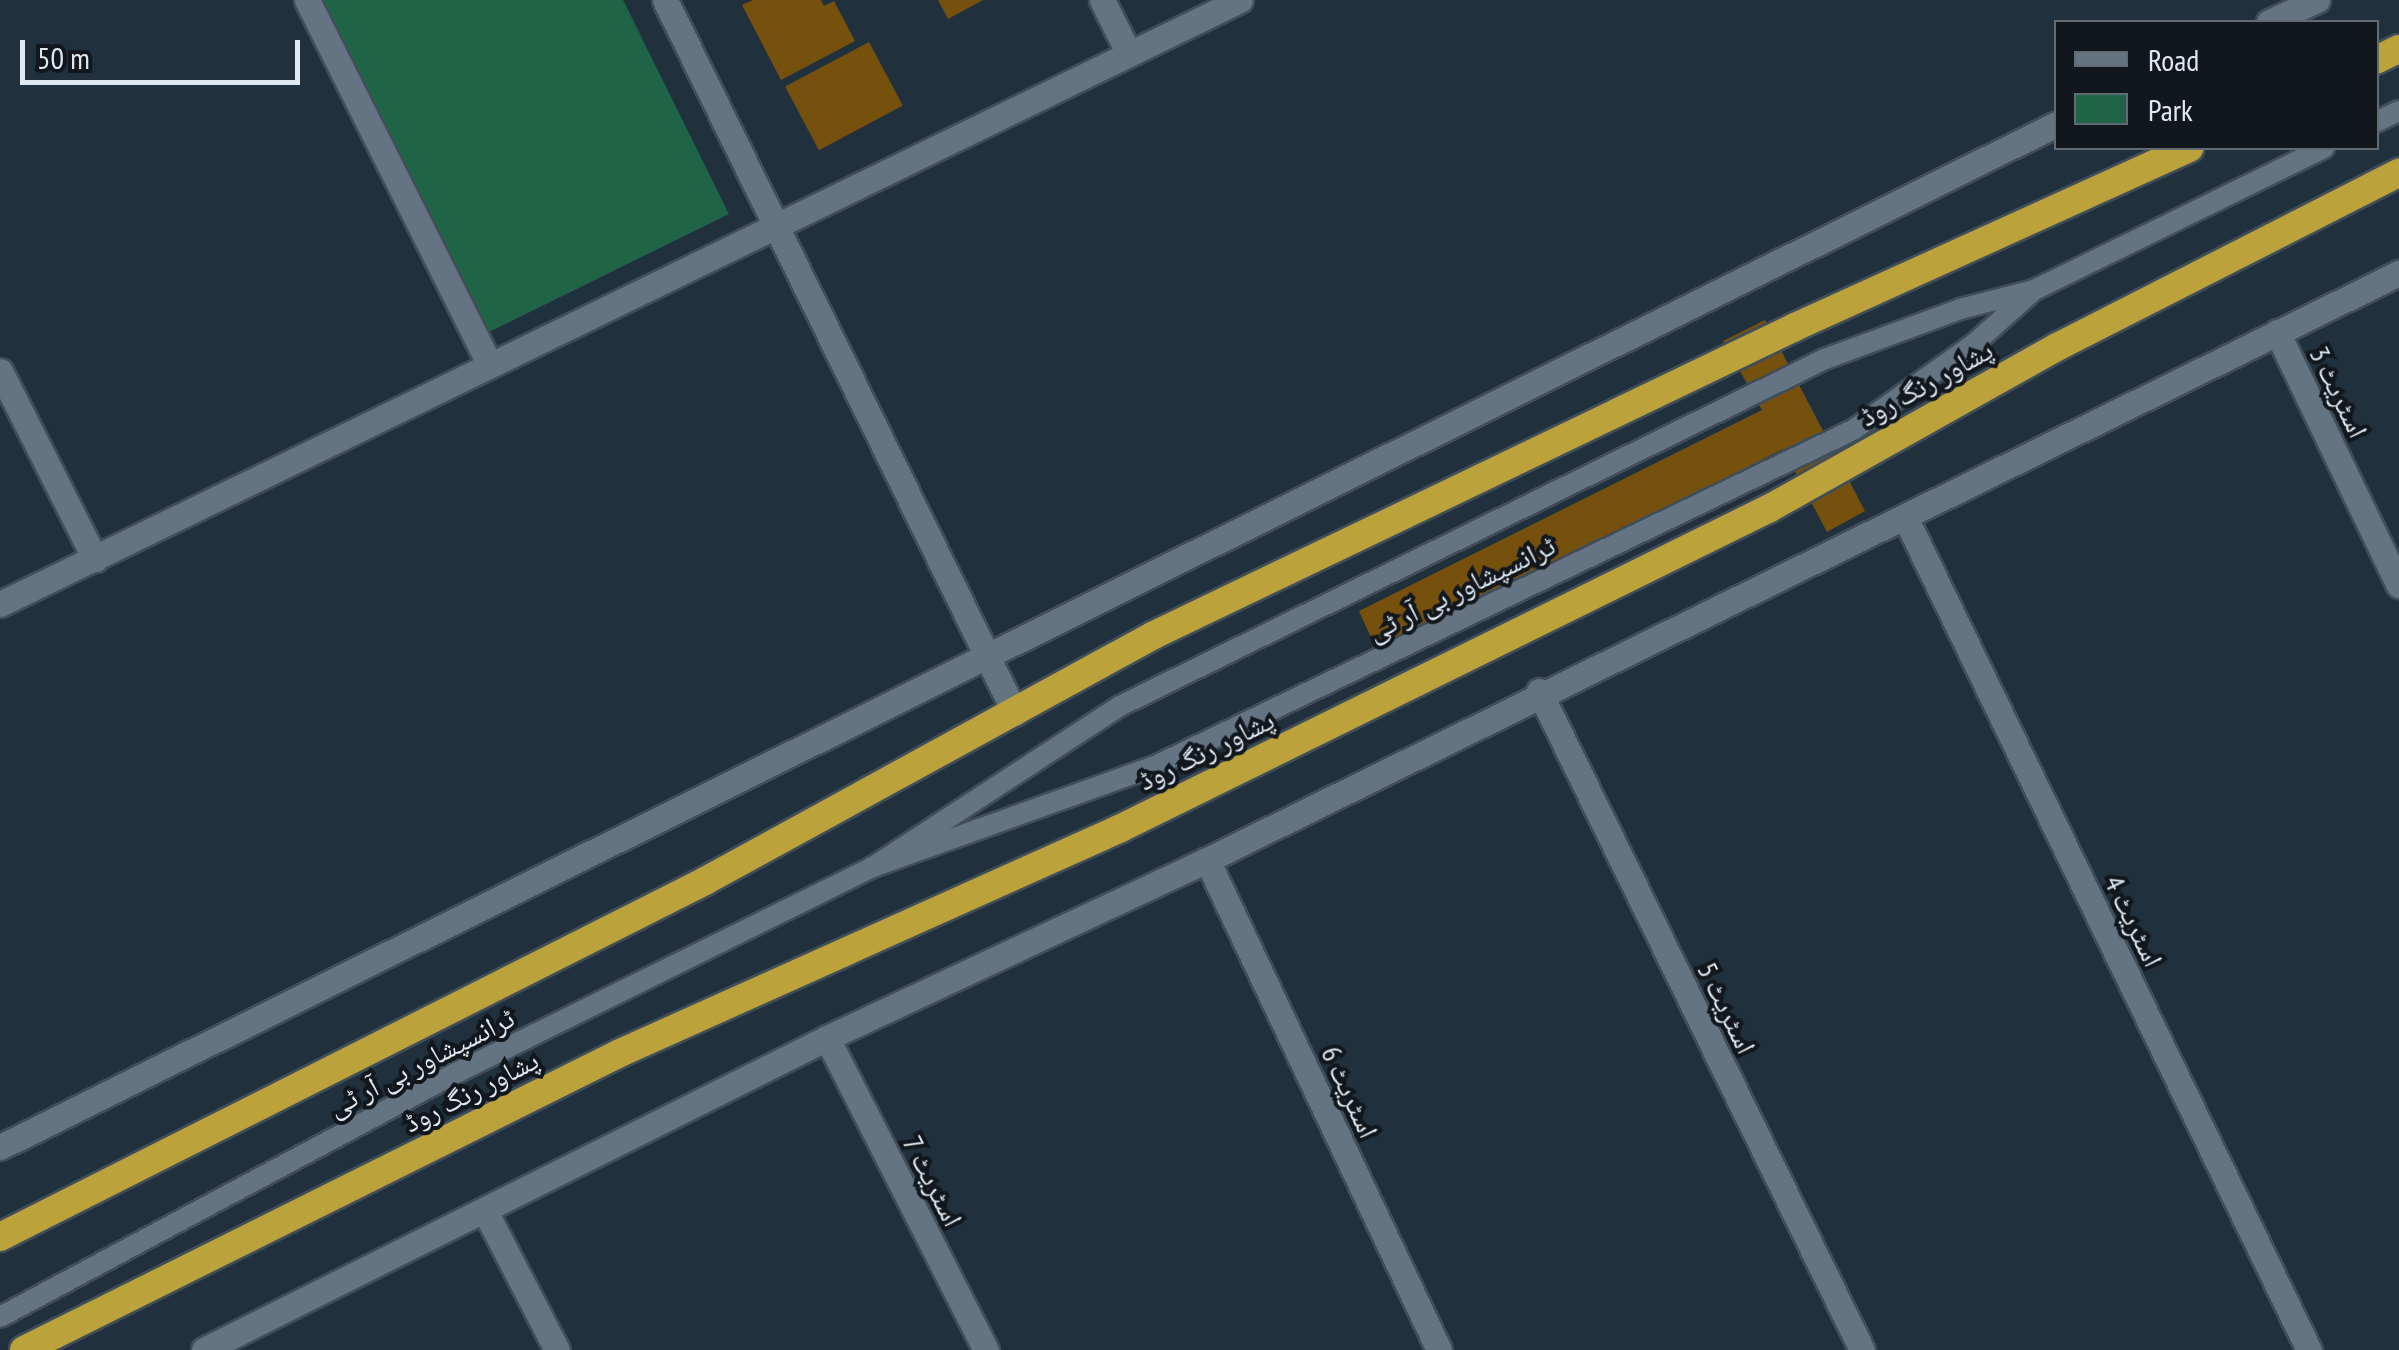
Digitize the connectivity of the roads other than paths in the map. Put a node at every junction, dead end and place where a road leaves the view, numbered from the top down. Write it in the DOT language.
graph roads {
  1 [pos="308,0"];
  2 [pos="665,0"];
  3 [pos="1102,0"];
  4 [pos="1240,0"];
  5 [pos="2317,0"];
  6 [pos="2273,20"];
  7 [pos="1129,54"];
  8 [pos="2054,125"];
  9 [pos="2186,150"];
  10 [pos="2320,150"];
  11 [pos="2399,173"];
  12 [pos="775,222"];
  13 [pos="2399,273"];
  14 [pos="2034,290"];
  15 [pos="2277,332"];
  16 [pos="488,363"];
  17 [pos="0,371"];
  18 [pos="1905,518"];
  19 [pos="94,559"];
  20 [pos="2399,585"];
  21 [pos="0,604"];
  22 [pos="992,656"];
  23 [pos="1539,692"];
  24 [pos="1015,713"];
  25 [pos="1208,860"];
  26 [pos="873,867"];
  27 [pos="827,1038"];
  28 [pos="0,1147"];
  29 [pos="486,1213"];
  30 [pos="0,1236"];
  31 [pos="0,1317"];
  32 [pos="24,1350"];
  33 [pos="204,1350"];
  34 [pos="557,1350"];
  35 [pos="986,1350"];
  36 [pos="1438,1350"];
  37 [pos="1862,1350"];
  38 [pos="2309,1350"];
  1 -- 16 [label="street"];
  2 -- 12 [label="street"];
  3 -- 7 [label="street"];
  4 -- 7 [label="street"];
  5 -- 6 [label="street"];
  7 -- 12 [label="street"];
  8 -- 22 [label="street"];
  9 -- 24 [label="highway"];
  10 -- 14 [label="lane, ٹرانسپشاور بی آر ٹی"];
  11 -- 32 [label="highway, پشاور رنگ روڈ"];
  12 -- 16 [label="street"];
  12 -- 22 [label="street"];
  13 -- 15 [label="street"];
  14 -- 26 [label="lane, ٹرانسپشاور بی آر ٹی"];
  14 -- 26 [label="lane, ٹرانسپشاور بی آر ٹی"];
  15 -- 18 [label="street"];
  15 -- 20 [label="street, اسٹریٹ 3"];
  16 -- 19 [label="street"];
  17 -- 19 [label="street"];
  18 -- 23 [label="street"];
  18 -- 38 [label="street, اسٹریٹ 4"];
  19 -- 21 [label="street"];
  22 -- 24 [label="street"];
  22 -- 28 [label="street"];
  23 -- 25 [label="street"];
  23 -- 37 [label="street, اسٹریٹ 5"];
  24 -- 30 [label="highway"];
  25 -- 27 [label="street"];
  25 -- 36 [label="street, اسٹریٹ 6"];
  26 -- 31 [label="lane, ٹرانسپشاور بی آر ٹی"];
  27 -- 29 [label="street"];
  27 -- 35 [label="street, اسٹریٹ 7"];
  29 -- 33 [label="street"];
  29 -- 34 [label="street"];
}
